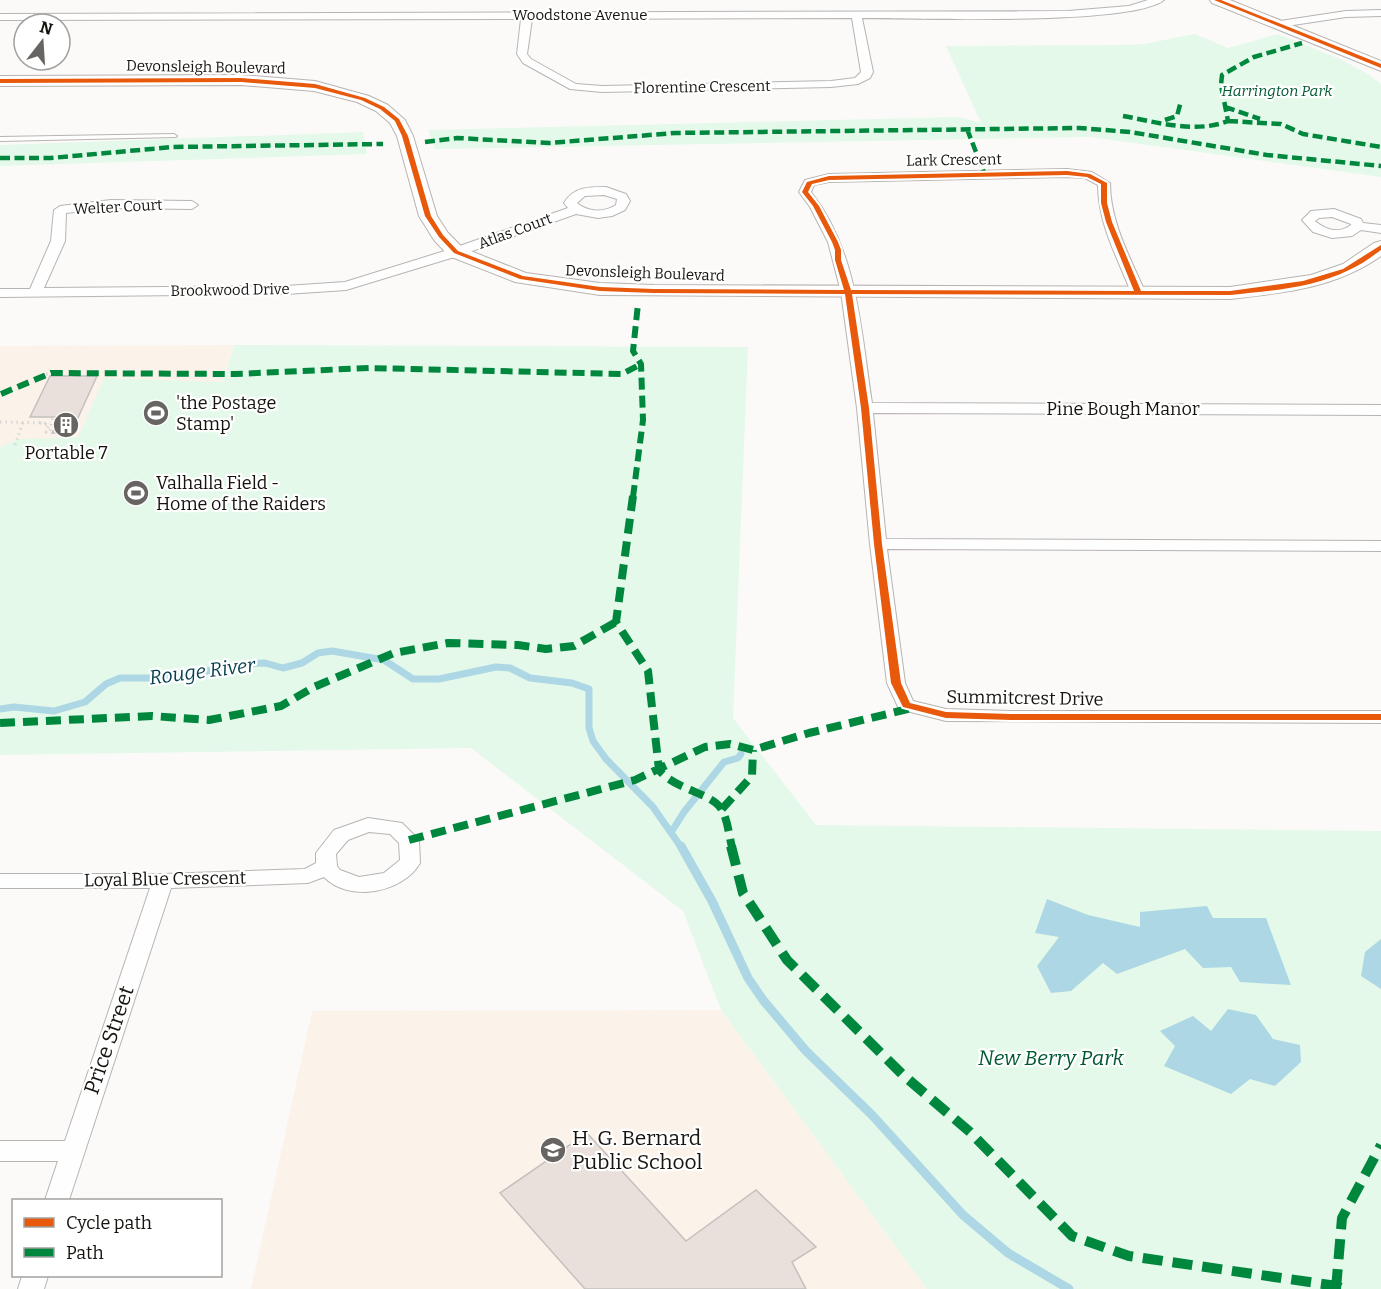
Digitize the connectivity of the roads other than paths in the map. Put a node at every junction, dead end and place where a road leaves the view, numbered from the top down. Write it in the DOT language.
graph roads {
  1 [pos="1160,0"];
  2 [pos="1216,0"];
  3 [pos="1381,13"];
  4 [pos="856,14"];
  5 [pos="527,15"];
  6 [pos="0,17"];
  7 [pos="1280,24"];
  8 [pos="1381,66"];
  9 [pos="0,81"];
  10 [pos="174,136"];
  11 [pos="0,139"];
  12 [pos="192,205"];
  13 [pos="575,210"];
  14 [pos="1358,226"];
  15 [pos="1381,229"];
  16 [pos="1381,247"];
  17 [pos="456,252"];
  18 [pos="848,292"];
  19 [pos="1138,292"];
  20 [pos="0,293"];
  21 [pos="35,293"];
  22 [pos="865,408"];
  23 [pos="1381,410"];
  24 [pos="879,544"];
  25 [pos="1381,546"];
  26 [pos="1381,717"];
  27 [pos="327,867"];
  28 [pos="0,881"];
  29 [pos="163,881"];
  30 [pos="0,1151"];
  31 [pos="72,1151"];
  32 [pos="57,1199"];
  1 -- 4 [label="street, Woodstone Avenue"];
  2 -- 7 [label="street"];
  3 -- 7 [label="street"];
  4 -- 5 [label="street, Woodstone Avenue"];
  4 -- 5 [label="street, Florentine Crescent"];
  5 -- 6 [label="street, Woodstone Avenue"];
  7 -- 8 [label="street"];
  9 -- 17 [label="street, Devonsleigh Boulevard"];
  10 -- 11 [label="lane"];
  12 -- 21 [label="street, Welter Court"];
  13 -- 17 [label="street, Atlas Court"];
  14 -- 15 [label="street"];
  16 -- 19 [label="street, Devonsleigh Boulevard"];
  17 -- 18 [label="street, Devonsleigh Boulevard"];
  17 -- 21 [label="street, Brookwood Drive"];
  18 -- 19 [label="street, Devonsleigh Boulevard"];
  18 -- 19 [label="street, Lark Crescent"];
  18 -- 22 [label="street, Summitcrest Drive"];
  20 -- 21 [label="street, Brookwood Drive"];
  22 -- 23 [label="street, Pine Bough Manor"];
  22 -- 24 [label="street, Summitcrest Drive"];
  24 -- 25 [label="street"];
  24 -- 26 [label="street, Summitcrest Drive"];
  27 -- 29 [label="street, Loyal Blue Crescent"];
  28 -- 29 [label="street, Loyal Blue Crescent"];
  29 -- 31 [label="street, Price Street"];
  30 -- 31 [label="street"];
  31 -- 32 [label="street, Price Street"];
}
